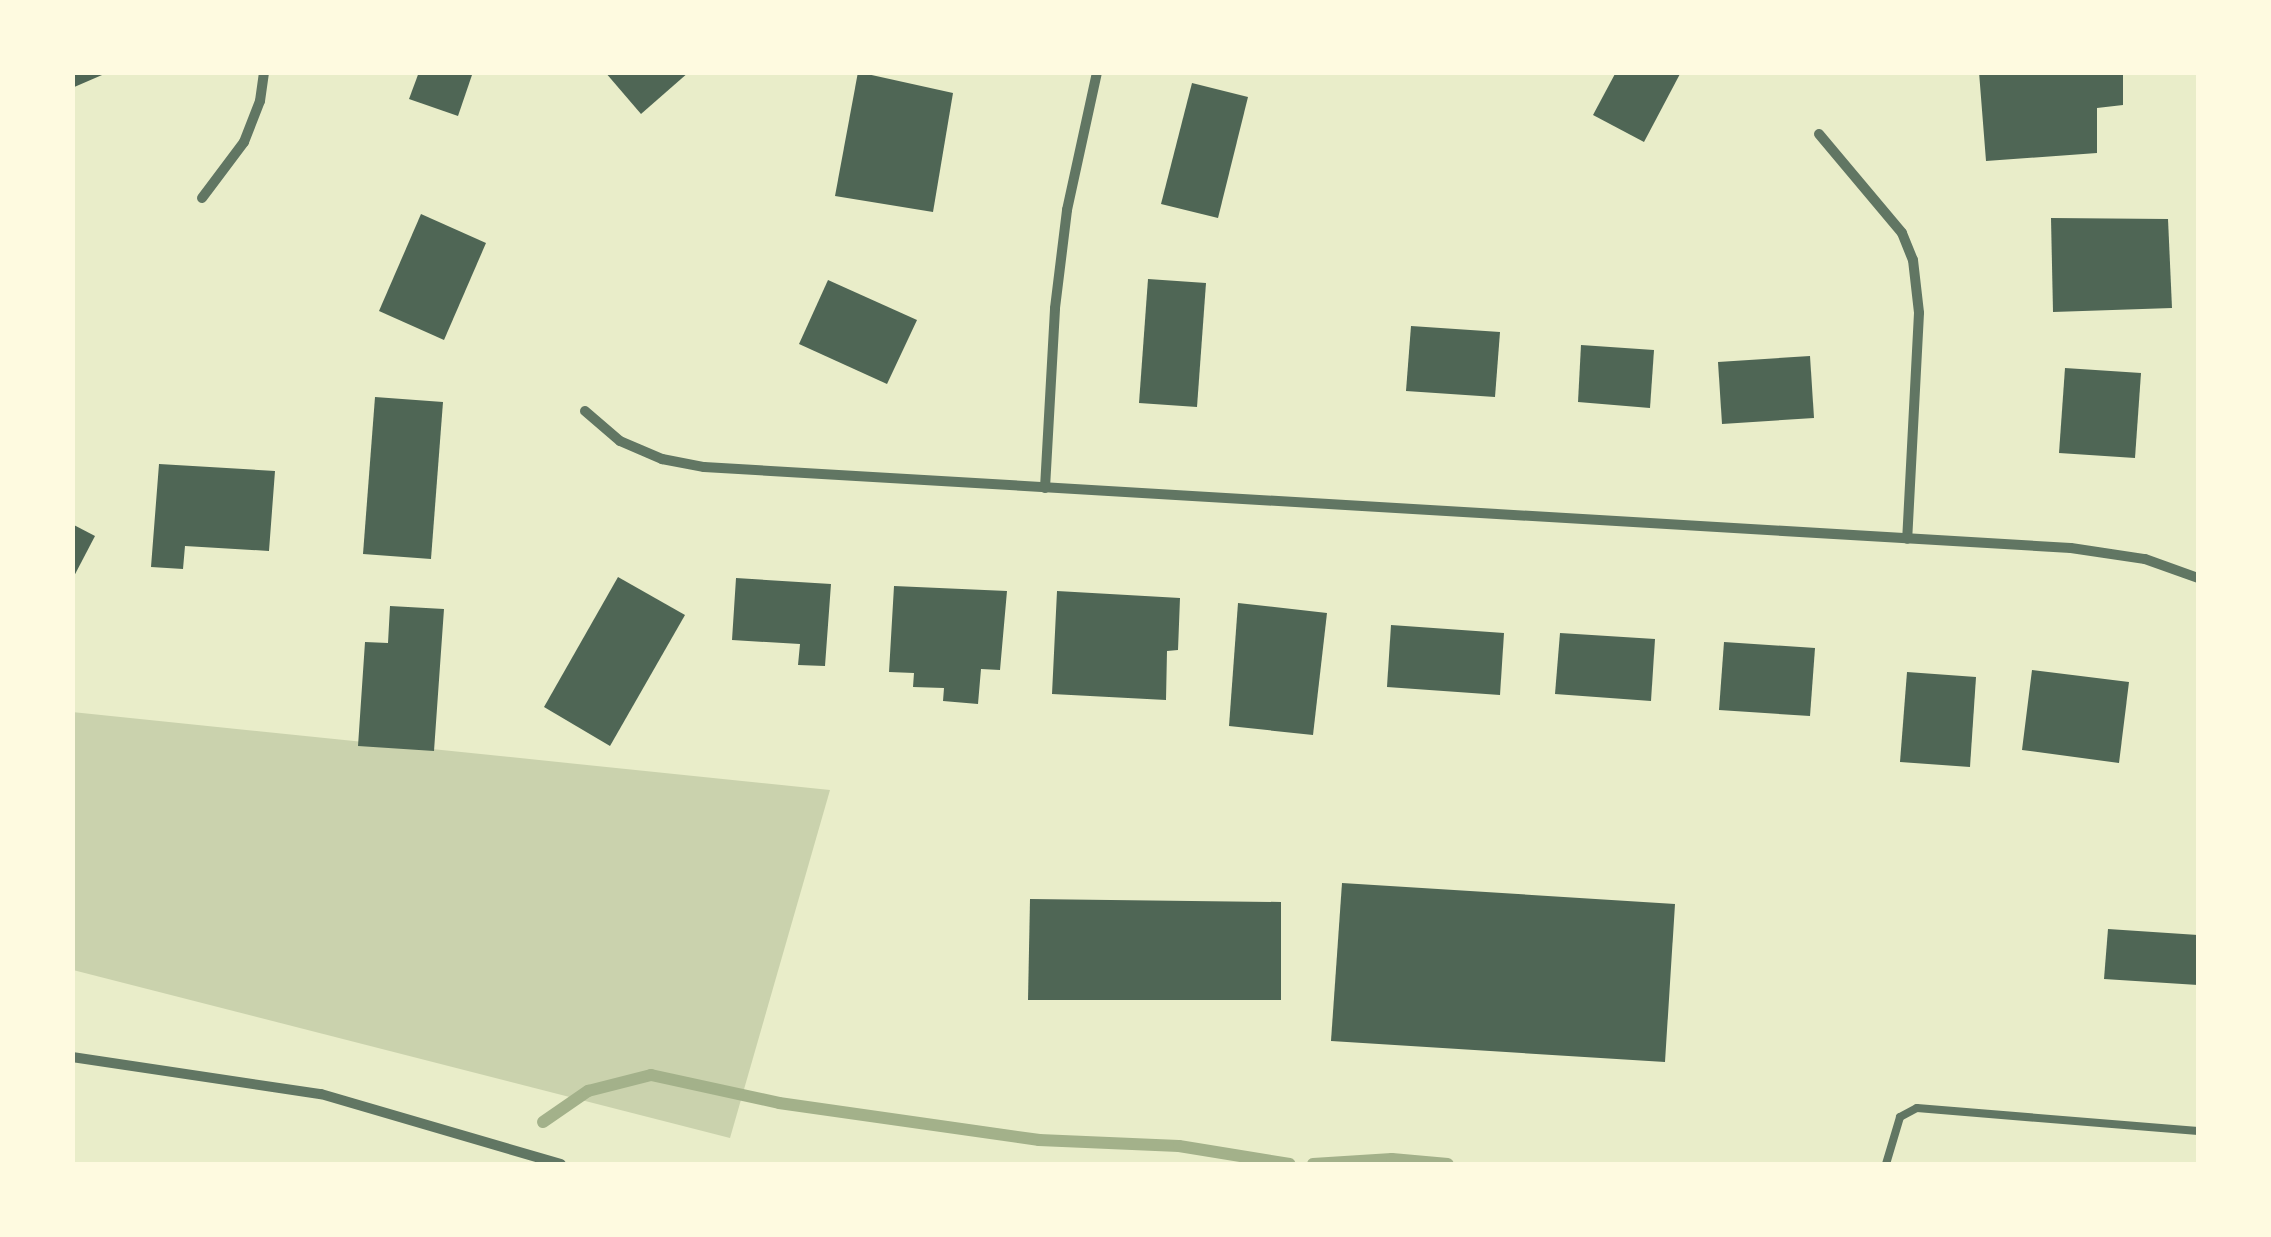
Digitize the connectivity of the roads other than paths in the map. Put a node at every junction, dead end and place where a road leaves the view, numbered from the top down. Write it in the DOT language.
graph roads {
  1 [pos="264,72"];
  2 [pos="1097,72"];
  3 [pos="1819,134"];
  4 [pos="202,198"];
  5 [pos="584,412"];
  6 [pos="1045,488"];
  7 [pos="1907,538"];
  8 [pos="2198,578"];
  9 [pos="72,1057"];
  10 [pos="2198,1131"];
  11 [pos="561,1164"];
  12 [pos="1886,1164"];
  1 -- 4 [label="street"];
  2 -- 6 [label="street"];
  3 -- 7 [label="street"];
  5 -- 6 [label="street"];
  6 -- 7 [label="street"];
  7 -- 8 [label="street"];
  9 -- 11 [label="street"];
  10 -- 12 [label="lane"];
}
